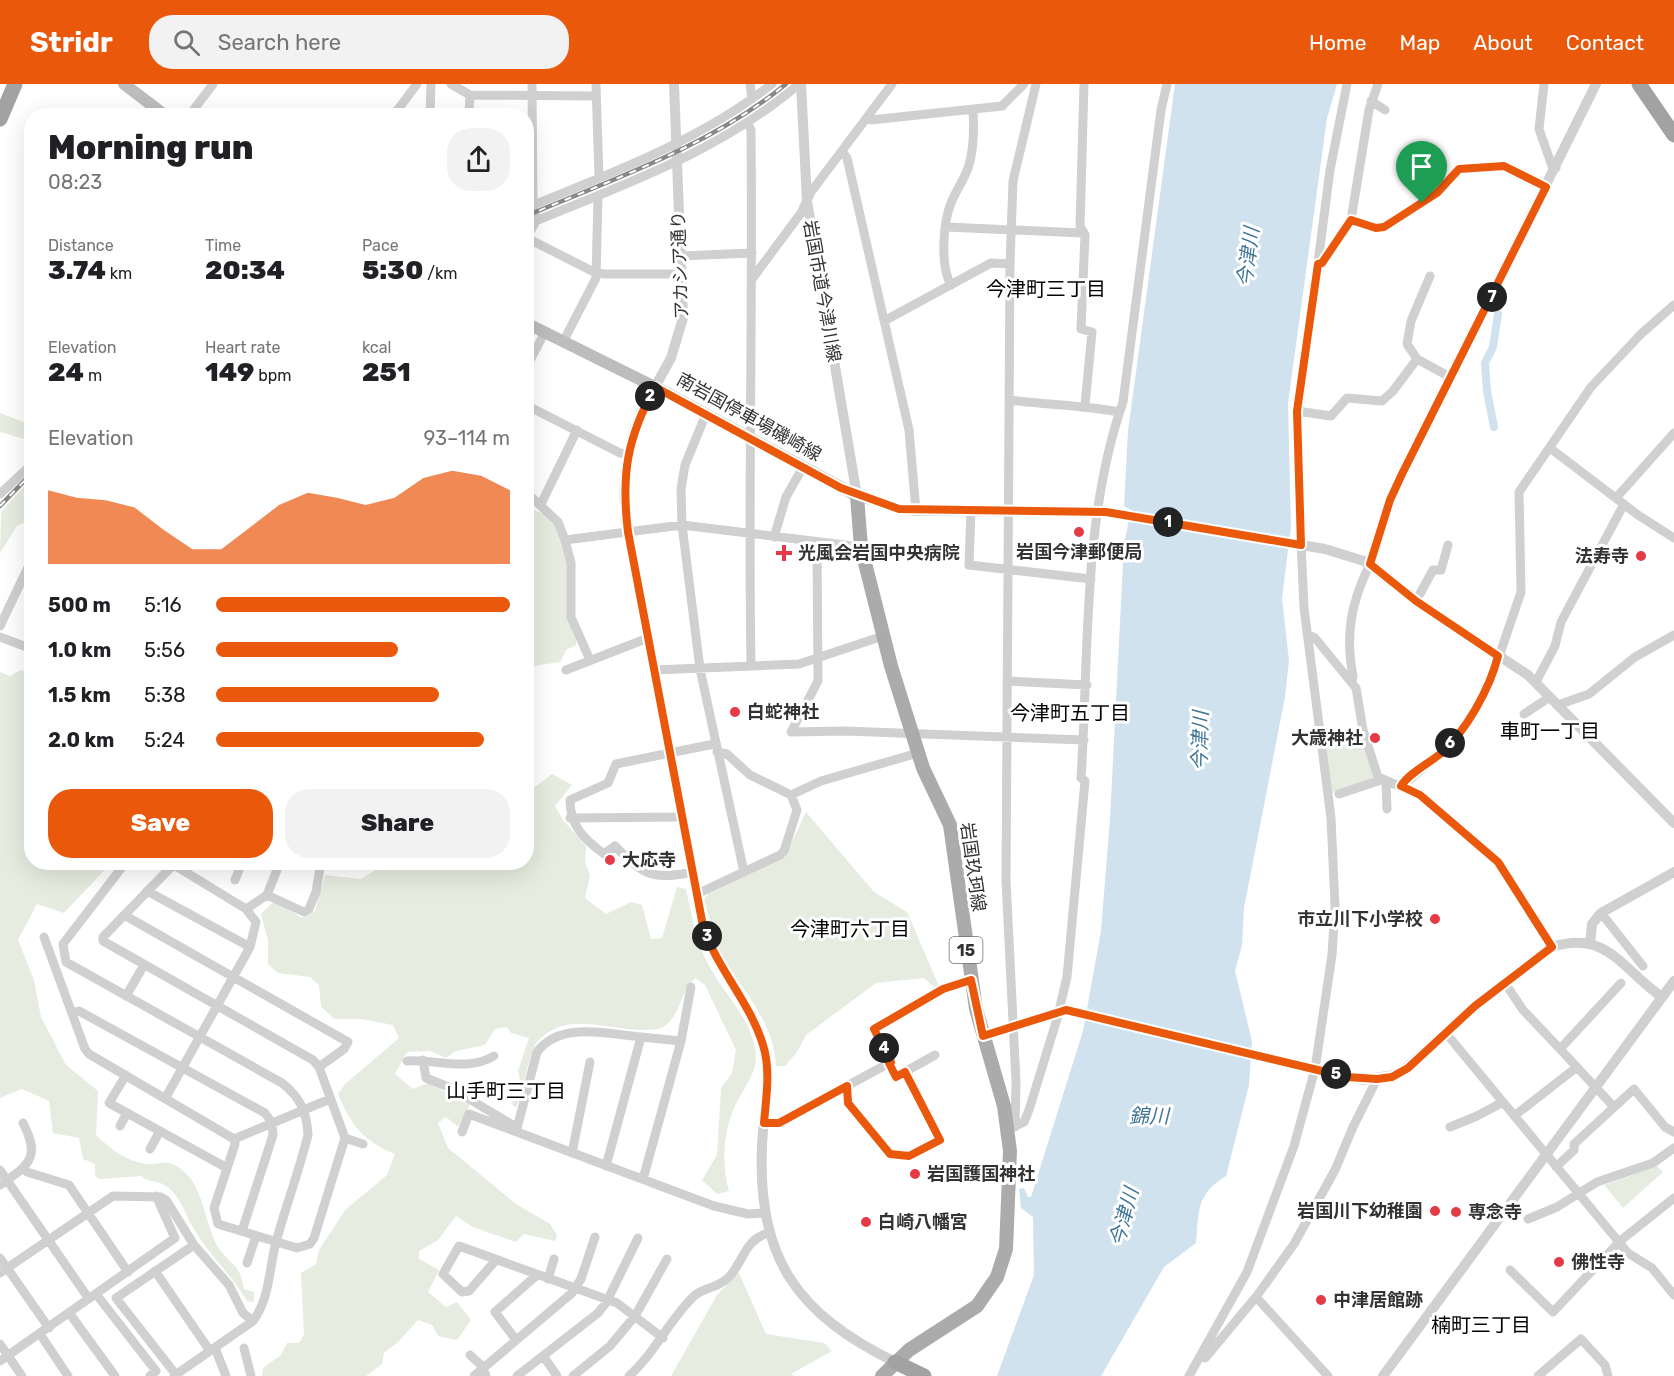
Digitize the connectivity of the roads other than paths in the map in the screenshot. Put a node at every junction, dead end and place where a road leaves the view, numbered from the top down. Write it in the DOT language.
graph roads {
  1 [pos="15,84"];
  2 [pos="124,84"];
  3 [pos="213,84"];
  4 [pos="417,84"];
  5 [pos="431,84"];
  6 [pos="451,84"];
  7 [pos="532,84"];
  8 [pos="596,84"];
  9 [pos="674,84"];
  10 [pos="750,84"];
  11 [pos="772,84"];
  12 [pos="800,84"];
  13 [pos="892,84"];
  14 [pos="1024,84"];
  15 [pos="1036,84"];
  16 [pos="1084,84"];
  17 [pos="1167,84"];
  18 [pos="1347,84"];
  19 [pos="1378,84"];
  20 [pos="1544,84"];
  21 [pos="1596,84"];
  22 [pos="1639,84"];
  23 [pos="470,95"];
  24 [pos="532,95"];
  25 [pos="596,96"];
  26 [pos="752,99"];
  27 [pos="1371,101"];
  28 [pos="156,108"];
  29 [pos="195,108"];
  30 [pos="399,108"];
  31 [pos="430,108"];
  32 [pos="469,108"];
  33 [pos="532,108"];
  34 [pos="973,110"];
  35 [pos="1385,110"];
  36 [pos="867,118"];
  37 [pos="0,119"];
  38 [pos="748,124"];
  39 [pos="1674,135"];
  40 [pos="675,145"];
  41 [pos="842,151"];
  42 [pos="676,163"];
  43 [pos="1556,168"];
  44 [pos="599,178"];
  45 [pos="1546,187"];
  46 [pos="598,196"];
  47 [pos="807,201"];
  48 [pos="534,205"];
  49 [pos="1351,220"];
  50 [pos="534,222"];
  51 [pos="947,227"];
  52 [pos="1011,230"];
  53 [pos="1082,233"];
  54 [pos="534,242"];
  55 [pos="752,254"];
  56 [pos="681,256"];
  57 [pos="1010,264"];
  58 [pos="1318,264"];
  59 [pos="597,272"];
  60 [pos="682,274"];
  61 [pos="1430,276"];
  62 [pos="752,279"];
  63 [pos="951,285"];
  64 [pos="1674,305"];
  65 [pos="884,321"];
  66 [pos="534,327"];
  67 [pos="544,332"];
  68 [pos="563,342"];
  69 [pos="534,352"];
  70 [pos="1417,358"];
  71 [pos="1450,377"];
  72 [pos="655,387"];
  73 [pos="1010,400"];
  74 [pos="1085,405"];
  75 [pos="534,409"];
  76 [pos="1297,411"];
  77 [pos="1119,412"];
  78 [pos="706,414"];
  79 [pos="578,430"];
  80 [pos="1674,433"];
  81 [pos="749,438"];
  82 [pos="1550,448"];
  83 [pos="628,454"];
  84 [pos="803,467"];
  85 [pos="24,471"];
  86 [pos="2,489"];
  87 [pos="857,496"];
  88 [pos="534,498"];
  89 [pos="1620,501"];
  90 [pos="541,504"];
  91 [pos="916,511"];
  92 [pos="971,511"];
  93 [pos="1008,511"];
  94 [pos="1099,512"];
  95 [pos="682,525"];
  96 [pos="628,532"];
  97 [pos="748,533"];
  98 [pos="774,537"];
  99 [pos="1674,538"];
  100 [pos="565,540"];
  101 [pos="817,543"];
  102 [pos="1298,544"];
  103 [pos="1448,545"];
  104 [pos="861,547"];
  105 [pos="1370,564"];
  106 [pos="1009,568"];
  107 [pos="24,576"];
  108 [pos="1091,579"];
  109 [pos="1416,601"];
  110 [pos="0,626"];
  111 [pos="1307,634"];
  112 [pos="1674,635"];
  113 [pos="883,636"];
  114 [pos="0,637"];
  115 [pos="648,638"];
  116 [pos="24,646"];
  117 [pos="1498,656"];
  118 [pos="590,660"];
  119 [pos="817,660"];
  120 [pos="751,666"];
  121 [pos="700,669"];
  122 [pos="566,670"];
  123 [pos="654,670"];
  124 [pos="1007,681"];
  125 [pos="1352,681"];
  126 [pos="1536,682"];
  127 [pos="1087,685"];
  128 [pos="1554,701"];
  129 [pos="1524,714"];
  130 [pos="912,734"];
  131 [pos="1006,738"];
  132 [pos="1084,740"];
  133 [pos="716,748"];
  134 [pos="670,753"];
  135 [pos="918,753"];
  136 [pos="1383,781"];
  137 [pos="1401,786"];
  138 [pos="1339,794"];
  139 [pos="792,795"];
  140 [pos="1387,809"];
  141 [pos="682,817"];
  142 [pos="570,818"];
  143 [pos="1673,819"];
  144 [pos="120,870"];
  145 [pos="169,870"];
  146 [pos="184,870"];
  147 [pos="239,870"];
  148 [pos="277,870"];
  149 [pos="320,870"];
  150 [pos="693,872"];
  151 [pos="744,872"];
  152 [pos="1674,872"];
  153 [pos="235,880"];
  154 [pos="147,891"];
  155 [pos="697,894"];
  156 [pos="267,895"];
  157 [pos="246,909"];
  158 [pos="1601,913"];
  159 [pos="124,915"];
  160 [pos="44,937"];
  161 [pos="1590,944"];
  162 [pos="250,947"];
  163 [pos="1552,947"];
  164 [pos="63,956"];
  165 [pos="53,960"];
  166 [pos="144,965"];
  167 [pos="1643,966"];
  168 [pos="233,976"];
  169 [pos="971,980"];
  170 [pos="1674,981"];
  171 [pos="1505,983"];
  172 [pos="1621,984"];
  173 [pos="692,987"];
  174 [pos="126,996"];
  175 [pos="1662,996"];
  176 [pos="216,1006"];
  177 [pos="1059,1010"];
  178 [pos="72,1012"];
  179 [pos="1012,1026"];
  180 [pos="1446,1032"];
  181 [pos="983,1036"];
  182 [pos="199,1037"];
  183 [pos="641,1037"];
  184 [pos="681,1041"];
  185 [pos="1560,1049"];
  186 [pos="935,1055"];
  187 [pos="494,1056"];
  188 [pos="423,1060"];
  189 [pos="406,1061"];
  190 [pos="590,1062"];
  191 [pos="889,1063"];
  192 [pos="319,1067"];
  193 [pos="1577,1067"];
  194 [pos="182,1068"];
  195 [pos="1313,1069"];
  196 [pos="905,1072"];
  197 [pos="126,1076"];
  198 [pos="1377,1079"];
  199 [pos="847,1086"];
  200 [pos="1596,1087"];
  201 [pos="166,1097"];
  202 [pos="330,1099"];
  203 [pos="1503,1102"];
  204 [pos="1614,1107"];
  205 [pos="303,1110"];
  206 [pos="127,1113"];
  207 [pos="1514,1116"];
  208 [pos="23,1123"];
  209 [pos="272,1123"];
  210 [pos="764,1123"];
  211 [pos="120,1126"];
  212 [pos="1450,1127"];
  213 [pos="1012,1128"];
  214 [pos="516,1130"];
  215 [pos="160,1131"];
  216 [pos="462,1132"];
  217 [pos="1674,1132"];
  218 [pos="234,1138"];
  219 [pos="345,1138"];
  220 [pos="363,1144"];
  221 [pos="1674,1148"];
  222 [pos="150,1149"];
  223 [pos="572,1153"];
  224 [pos="1546,1154"];
  225 [pos="606,1166"];
  226 [pos="1556,1167"];
  227 [pos="227,1168"];
  228 [pos="24,1169"];
  229 [pos="0,1170"];
  230 [pos="643,1179"];
  231 [pos="4,1183"];
  232 [pos="1579,1193"];
  233 [pos="156,1196"];
  234 [pos="1674,1198"];
  235 [pos="87,1212"];
  236 [pos="764,1213"];
  237 [pos="1528,1219"];
  238 [pos="242,1231"];
  239 [pos="769,1233"];
  240 [pos="256,1236"];
  241 [pos="595,1237"];
  242 [pos="638,1238"];
  243 [pos="47,1240"];
  244 [pos="1620,1241"];
  245 [pos="276,1242"];
  246 [pos="194,1245"];
  247 [pos="0,1258"];
  248 [pos="554,1259"];
  249 [pos="667,1259"];
  250 [pos="496,1260"];
  251 [pos="247,1263"];
  252 [pos="1510,1270"];
  253 [pos="4,1271"];
  254 [pos="155,1271"];
  255 [pos="128,1272"];
  256 [pos="537,1275"];
  257 [pos="548,1279"];
  258 [pos="576,1288"];
  259 [pos="1674,1296"];
  260 [pos="92,1297"];
  261 [pos="1256,1297"];
  262 [pos="608,1300"];
  263 [pos="70,1314"];
  264 [pos="635,1316"];
  265 [pos="253,1321"];
  266 [pos="49,1328"];
  267 [pos="40,1334"];
  268 [pos="663,1338"];
  269 [pos="516,1340"];
  270 [pos="0,1344"];
  271 [pos="244,1348"];
  272 [pos="213,1349"];
  273 [pos="470,1355"];
  274 [pos="544,1357"];
  275 [pos="4,1358"];
  276 [pos="894,1362"];
  277 [pos="1199,1363"];
  278 [pos="484,1372"];
  279 [pos="918,1373"];
  280 [pos="22,1376"];
  281 [pos="68,1376"];
  282 [pos="114,1376"];
  283 [pos="150,1376"];
  284 [pos="176,1376"];
  285 [pos="226,1376"];
  286 [pos="251,1376"];
  287 [pos="474,1376"];
  288 [pos="518,1376"];
  289 [pos="557,1376"];
  290 [pos="573,1376"];
  291 [pos="629,1376"];
  292 [pos="882,1376"];
  293 [pos="1189,1376"];
  294 [pos="1196,1376"];
  295 [pos="1328,1376"];
  296 [pos="1383,1376"];
  297 [pos="1538,1376"];
  298 [pos="1608,1376"];
  1 -- 37 [label="highway"];
  2 -- 28 [label="main road"];
  3 -- 29 [label="street"];
  4 -- 30 [label="street"];
  5 -- 31 [label="street"];
  6 -- 23 [label="street"];
  7 -- 24 [label="street"];
  8 -- 25 [label="street"];
  9 -- 40 [label="street, アカシア通り"];
  10 -- 26 [label="street"];
  11 -- 26 [label="street"];
  12 -- 38 [label="street"];
  12 -- 47 [label="street, 岩国市道今津川線"];
  13 -- 36 [label="street"];
  14 -- 34 [label="street"];
  15 -- 52 [label="street"];
  16 -- 53 [label="street"];
  17 -- 77 [label="street"];
  18 -- 58 [label="street"];
  19 -- 27 [label="street"];
  20 -- 43 [label="street"];
  21 -- 43 [label="street"];
  22 -- 39 [label="highway"];
  23 -- 24 [label="street"];
  23 -- 32 [label="street"];
  24 -- 25 [label="street"];
  24 -- 33 [label="street"];
  25 -- 44 [label="street"];
  26 -- 40 [label="street"];
  27 -- 35 [label="street"];
  27 -- 49 [label="street"];
  34 -- 36 [label="street"];
  34 -- 51 [label="street"];
  36 -- 41 [label="street"];
  38 -- 42 [label="street"];
  38 -- 55 [label="street"];
  40 -- 42 [label="street, アカシア通り"];
  40 -- 44 [label="street"];
  41 -- 47 [label="street"];
  41 -- 65 [label="street"];
  42 -- 46 [label="street"];
  42 -- 56 [label="street, アカシア通り"];
  43 -- 45 [label="street"];
  44 -- 48 [label="street"];
  45 -- 49 [label="street"];
  45 -- 71 [label="street"];
  46 -- 50 [label="street"];
  46 -- 59 [label="street"];
  47 -- 62 [label="street"];
  47 -- 87 [label="street, 岩国市道今津川線"];
  49 -- 58 [label="street"];
  51 -- 52 [label="street"];
  51 -- 63 [label="street"];
  52 -- 53 [label="street"];
  52 -- 57 [label="street"];
  53 -- 74 [label="street"];
  54 -- 59 [label="street"];
  55 -- 56 [label="street"];
  55 -- 62 [label="street"];
  56 -- 60 [label="street, アカシア通り"];
  57 -- 63 [label="street"];
  57 -- 73 [label="street"];
  58 -- 76 [label="street"];
  59 -- 60 [label="street"];
  59 -- 68 [label="street"];
  60 -- 72 [label="street, アカシア通り"];
  61 -- 70 [label="street"];
  62 -- 81 [label="street"];
  63 -- 65 [label="street"];
  64 -- 82 [label="street"];
  65 -- 91 [label="street"];
  66 -- 67 [label="main road, 南岩国停車場磯崎線"];
  67 -- 68 [label="main road, 南岩国停車場磯崎線"];
  67 -- 69 [label="street"];
  68 -- 72 [label="main road, 南岩国停車場磯崎線"];
  70 -- 71 [label="street"];
  70 -- 76 [label="street"];
  71 -- 105 [label="street"];
  72 -- 78 [label="main road, 南岩国停車場磯崎線"];
  72 -- 83 [label="street, アカシア通り"];
  73 -- 74 [label="street"];
  73 -- 93 [label="street"];
  74 -- 77 [label="street"];
  75 -- 79 [label="street"];
  76 -- 102 [label="street"];
  77 -- 94 [label="street"];
  78 -- 81 [label="main road, 南岩国停車場磯崎線"];
  78 -- 95 [label="street"];
  79 -- 83 [label="street"];
  79 -- 90 [label="street"];
  80 -- 89 [label="street"];
  81 -- 84 [label="main road, 南岩国停車場磯崎線"];
  81 -- 97 [label="street"];
  82 -- 89 [label="street"];
  82 -- 117 [label="street"];
  83 -- 96 [label="street, アカシア通り"];
  84 -- 87 [label="main road, 南岩国停車場磯崎線"];
  84 -- 98 [label="street"];
  85 -- 86 [label="street"];
  87 -- 91 [label="street"];
  87 -- 104 [label="main road, 岩国玖珂線 / 15"];
  88 -- 90 [label="street"];
  89 -- 99 [label="street"];
  89 -- 126 [label="street"];
  90 -- 100 [label="street"];
  91 -- 92 [label="street"];
  92 -- 93 [label="street"];
  92 -- 106 [label="street"];
  93 -- 94 [label="street"];
  93 -- 106 [label="street"];
  94 -- 102 [label="street"];
  94 -- 108 [label="street"];
  95 -- 96 [label="street"];
  95 -- 97 [label="street"];
  95 -- 121 [label="street"];
  96 -- 100 [label="street"];
  96 -- 115 [label="street, アカシア通り"];
  97 -- 98 [label="street"];
  97 -- 120 [label="street"];
  98 -- 101 [label="street"];
  100 -- 118 [label="street"];
  101 -- 104 [label="street"];
  101 -- 119 [label="street"];
  102 -- 105 [label="street"];
  102 -- 111 [label="street"];
  103 -- 109 [label="street"];
  104 -- 113 [label="main road, 岩国玖珂線 / 15"];
  105 -- 109 [label="street"];
  105 -- 125 [label="street"];
  106 -- 108 [label="street"];
  106 -- 124 [label="street"];
  107 -- 110 [label="street"];
  108 -- 127 [label="street"];
  109 -- 117 [label="street"];
  111 -- 125 [label="street"];
  111 -- 195 [label="street"];
  112 -- 128 [label="street"];
  113 -- 119 [label="street"];
  113 -- 130 [label="main road, 岩国玖珂線 / 15"];
  114 -- 116 [label="street"];
  115 -- 118 [label="street"];
  115 -- 123 [label="street, アカシア通り"];
  117 -- 126 [label="street"];
  117 -- 137 [label="street"];
  118 -- 122 [label="street"];
  119 -- 120 [label="street"];
  119 -- 130 [label="street"];
  120 -- 121 [label="street"];
  121 -- 123 [label="street"];
  121 -- 133 [label="street"];
  123 -- 134 [label="street, アカシア通り"];
  124 -- 127 [label="street"];
  124 -- 131 [label="street"];
  125 -- 136 [label="street"];
  126 -- 128 [label="street"];
  127 -- 132 [label="street"];
  128 -- 129 [label="street"];
  128 -- 143 [label="street"];
  130 -- 131 [label="street"];
  130 -- 135 [label="main road, 岩国玖珂線 / 15"];
  131 -- 132 [label="street"];
  131 -- 179 [label="street"];
  132 -- 177 [label="street"];
  133 -- 134 [label="street"];
  133 -- 139 [label="street"];
  133 -- 151 [label="street"];
  134 -- 141 [label="street, アカシア通り"];
  134 -- 142 [label="street"];
  135 -- 139 [label="street"];
  135 -- 169 [label="main road, 岩国玖珂線 / 15"];
  136 -- 137 [label="street"];
  136 -- 138 [label="street"];
  136 -- 140 [label="street"];
  137 -- 163 [label="street"];
  139 -- 151 [label="street"];
  141 -- 142 [label="street"];
  141 -- 150 [label="street, アカシア通り"];
  142 -- 150 [label="street"];
  144 -- 164 [label="street"];
  145 -- 154 [label="street"];
  146 -- 157 [label="street"];
  147 -- 153 [label="street"];
  148 -- 156 [label="street"];
  149 -- 156 [label="street"];
  150 -- 155 [label="street, アカシア通り"];
  151 -- 155 [label="street"];
  152 -- 158 [label="street"];
  154 -- 159 [label="street"];
  154 -- 162 [label="street"];
  155 -- 210 [label="street, アカシア通り"];
  156 -- 157 [label="street"];
  157 -- 162 [label="street"];
  158 -- 161 [label="street"];
  158 -- 167 [label="street"];
  159 -- 166 [label="street"];
  159 -- 168 [label="street"];
  160 -- 165 [label="street"];
  161 -- 163 [label="street"];
  161 -- 175 [label="street"];
  162 -- 168 [label="street"];
  163 -- 171 [label="street"];
  164 -- 165 [label="street"];
  164 -- 174 [label="street"];
  165 -- 178 [label="street"];
  166 -- 174 [label="street"];
  166 -- 176 [label="street"];
  168 -- 176 [label="street"];
  168 -- 192 [label="street"];
  169 -- 181 [label="main road, 岩国玖珂線 / 15"];
  169 -- 191 [label="street"];
  170 -- 175 [label="street"];
  171 -- 180 [label="street"];
  171 -- 185 [label="street"];
  172 -- 185 [label="street"];
  173 -- 184 [label="street"];
  174 -- 182 [label="street"];
  175 -- 200 [label="street"];
  176 -- 182 [label="street"];
  176 -- 192 [label="street"];
  177 -- 179 [label="street"];
  177 -- 195 [label="street"];
  177 -- 213 [label="street"];
  178 -- 194 [label="street"];
  178 -- 197 [label="street"];
  179 -- 181 [label="street"];
  179 -- 213 [label="street"];
  180 -- 198 [label="street"];
  180 -- 203 [label="street"];
  181 -- 213 [label="main road, 岩国玖珂線 / 15"];
  182 -- 194 [label="street"];
  182 -- 205 [label="street"];
  183 -- 184 [label="street"];
  183 -- 214 [label="street"];
  183 -- 225 [label="street"];
  184 -- 230 [label="street"];
  185 -- 193 [label="street"];
  186 -- 196 [label="street"];
  187 -- 188 [label="street"];
  188 -- 189 [label="street"];
  188 -- 214 [label="street"];
  190 -- 223 [label="street"];
  191 -- 196 [label="street"];
  191 -- 199 [label="street"];
  192 -- 202 [label="street"];
  193 -- 200 [label="street"];
  193 -- 207 [label="street"];
  194 -- 201 [label="street"];
  194 -- 209 [label="street"];
  195 -- 198 [label="street"];
  195 -- 277 [label="street"];
  196 -- 199 [label="street"];
  197 -- 201 [label="street"];
  197 -- 206 [label="street"];
  198 -- 261 [label="street"];
  199 -- 210 [label="street"];
  200 -- 204 [label="street"];
  200 -- 224 [label="street"];
  201 -- 218 [label="street"];
  202 -- 205 [label="street"];
  202 -- 219 [label="street"];
  203 -- 207 [label="street"];
  203 -- 212 [label="street"];
  204 -- 217 [label="street"];
  204 -- 226 [label="street"];
  205 -- 209 [label="street"];
  205 -- 245 [label="street"];
  206 -- 211 [label="street"];
  206 -- 215 [label="street"];
  207 -- 224 [label="street"];
  208 -- 228 [label="street"];
  209 -- 218 [label="street"];
  209 -- 238 [label="street"];
  210 -- 236 [label="street, アカシア通り"];
  213 -- 276 [label="main road, 岩国玖珂線 / 15"];
  214 -- 216 [label="street"];
  214 -- 223 [label="street"];
  215 -- 222 [label="street"];
  215 -- 227 [label="street"];
  218 -- 227 [label="street"];
  219 -- 220 [label="street"];
  219 -- 245 [label="street"];
  221 -- 232 [label="street"];
  223 -- 225 [label="street"];
  224 -- 226 [label="street"];
  224 -- 296 [label="street"];
  225 -- 230 [label="street"];
  226 -- 232 [label="street"];
  227 -- 238 [label="street"];
  228 -- 231 [label="street"];
  228 -- 235 [label="street"];
  229 -- 231 [label="street"];
  230 -- 236 [label="street"];
  231 -- 243 [label="street"];
  232 -- 237 [label="street"];
  232 -- 244 [label="street"];
  233 -- 235 [label="street"];
  233 -- 246 [label="street"];
  233 -- 255 [label="street"];
  234 -- 244 [label="street"];
  235 -- 243 [label="street"];
  235 -- 255 [label="street"];
  236 -- 239 [label="street, アカシア通り"];
  238 -- 240 [label="street"];
  239 -- 268 [label="street"];
  239 -- 276 [label="street, アカシア通り"];
  240 -- 245 [label="street"];
  240 -- 251 [label="street"];
  241 -- 258 [label="street"];
  242 -- 262 [label="street"];
  243 -- 253 [label="street"];
  243 -- 260 [label="street"];
  244 -- 252 [label="street"];
  244 -- 259 [label="street"];
  245 -- 265 [label="street"];
  246 -- 254 [label="street"];
  246 -- 265 [label="street"];
  247 -- 253 [label="street"];
  248 -- 257 [label="street"];
  249 -- 264 [label="street"];
  250 -- 250 [label="street"];
  250 -- 256 [label="street"];
  253 -- 266 [label="street"];
  254 -- 272 [label="street"];
  254 -- 284 [label="street"];
  255 -- 260 [label="street"];
  256 -- 257 [label="street"];
  256 -- 269 [label="street"];
  257 -- 258 [label="street"];
  258 -- 262 [label="street"];
  258 -- 269 [label="street"];
  260 -- 263 [label="street"];
  260 -- 283 [label="street"];
  261 -- 277 [label="street"];
  261 -- 295 [label="street"];
  262 -- 264 [label="street"];
  262 -- 274 [label="street"];
  263 -- 266 [label="street"];
  263 -- 282 [label="street"];
  264 -- 268 [label="street"];
  264 -- 290 [label="street"];
  265 -- 272 [label="street"];
  266 -- 267 [label="street"];
  267 -- 275 [label="street"];
  267 -- 281 [label="street"];
  268 -- 291 [label="street"];
  269 -- 278 [label="street"];
  270 -- 275 [label="street"];
  271 -- 286 [label="street"];
  272 -- 284 [label="street"];
  272 -- 285 [label="street"];
  273 -- 278 [label="street"];
  274 -- 288 [label="street"];
  274 -- 289 [label="street"];
  275 -- 280 [label="street"];
  276 -- 279 [label="highway"];
  276 -- 292 [label="main road, 岩国玖珂線 / 15"];
  277 -- 293 [label="street"];
  277 -- 294 [label="street"];
  278 -- 287 [label="street"];
  297 -- 298 [label="street"];
}
